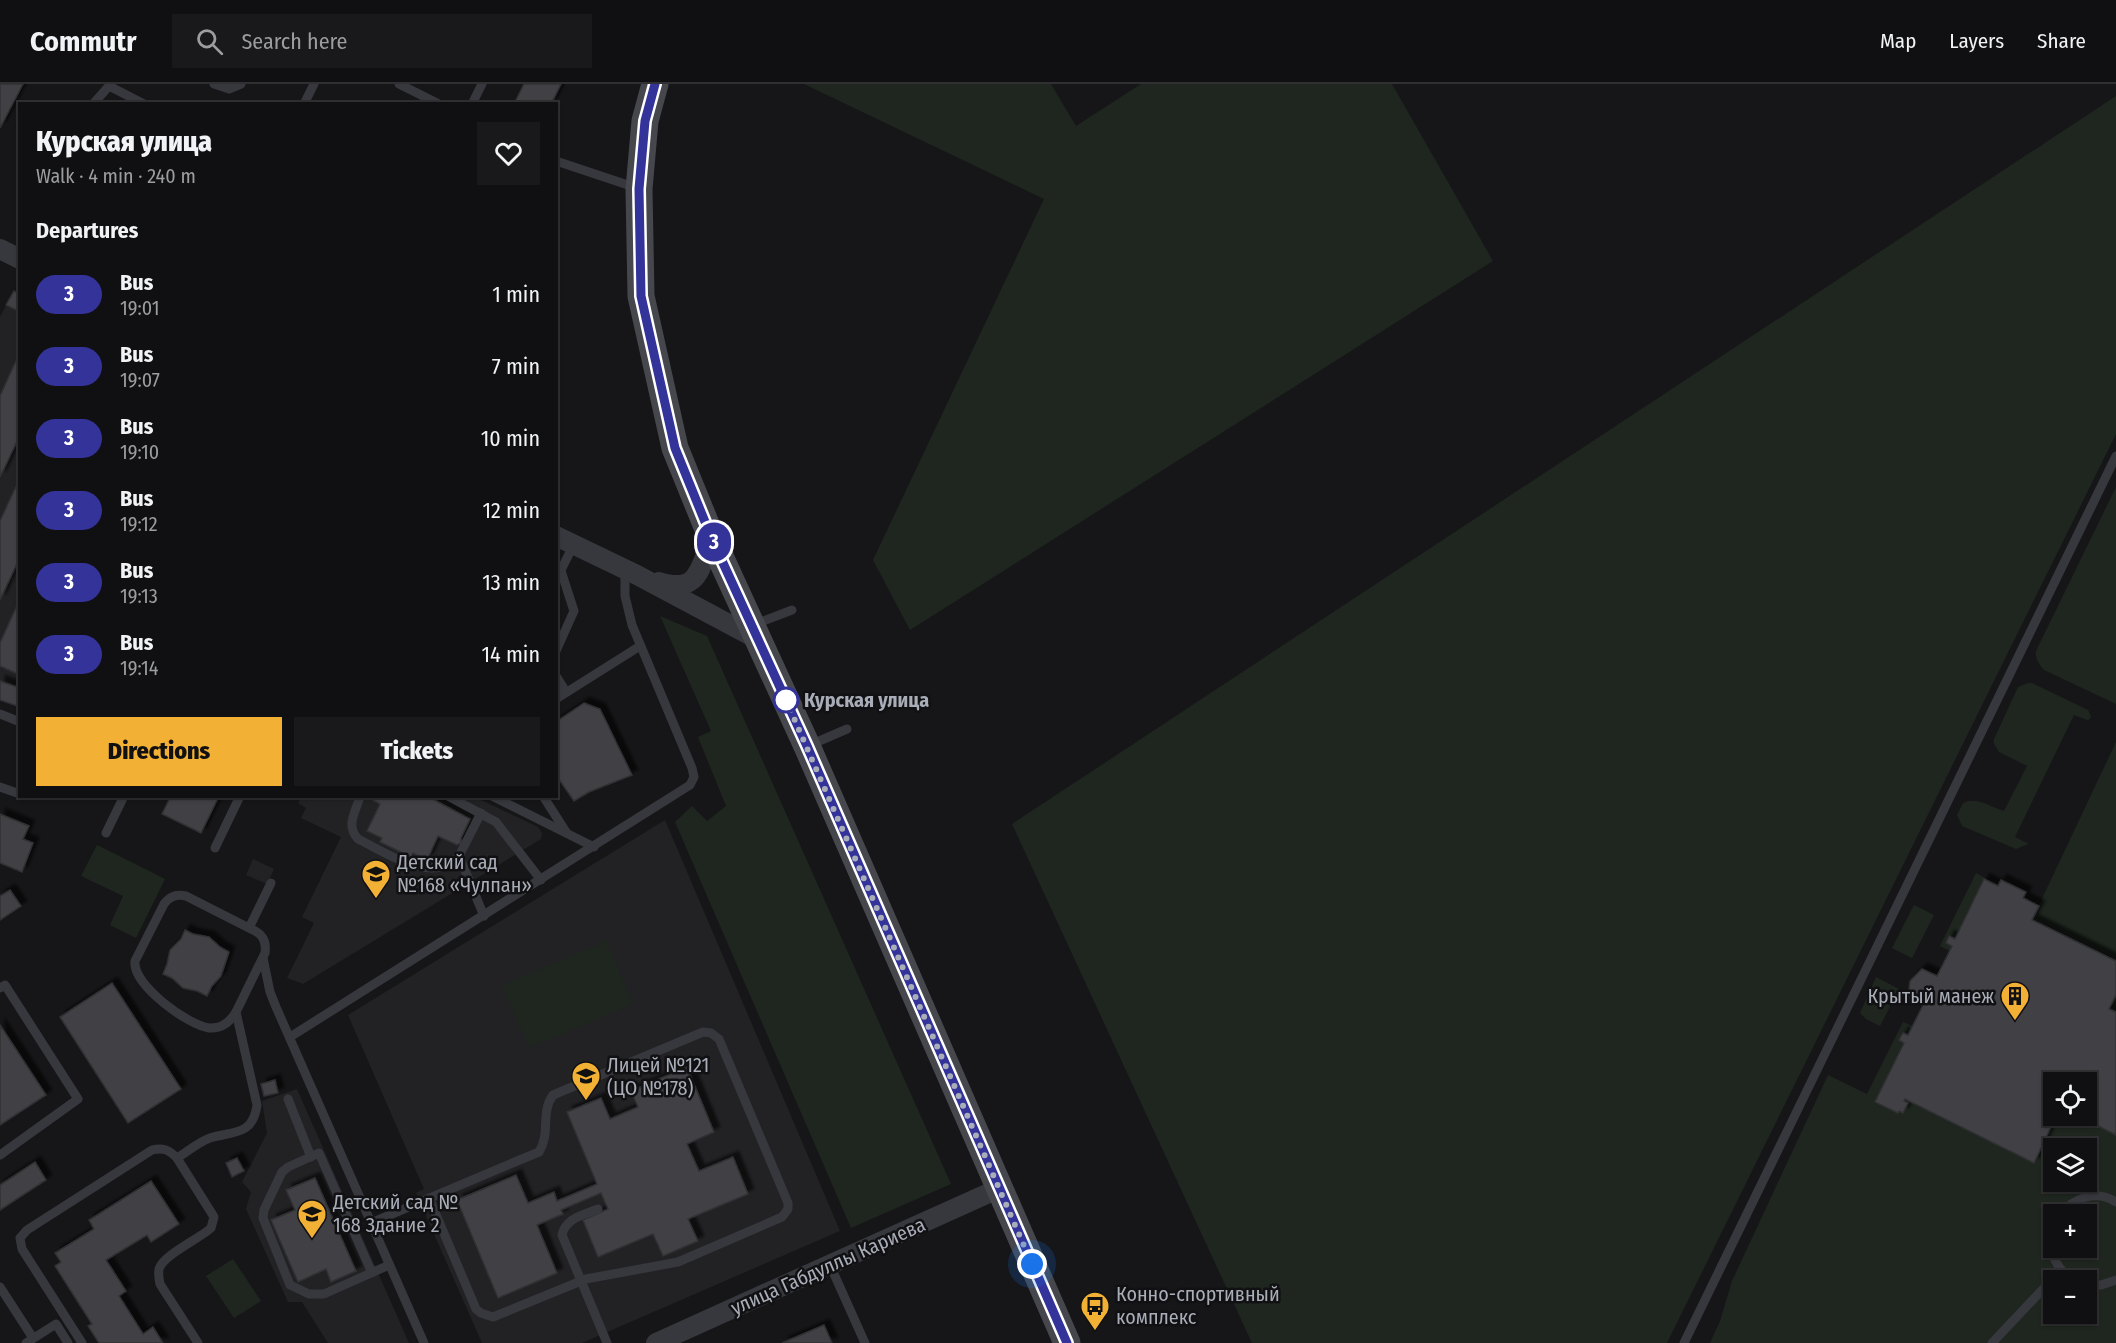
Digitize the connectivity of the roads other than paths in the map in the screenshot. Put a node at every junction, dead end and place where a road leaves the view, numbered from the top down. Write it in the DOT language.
graph roads {
  1 [pos="214,84"];
  2 [pos="241,84"];
  3 [pos="314,84"];
  4 [pos="399,84"];
  5 [pos="482,84"];
  6 [pos="655,84"];
  7 [pos="110,85"];
  8 [pos="95,102"];
  9 [pos="140,102"];
  10 [pos="305,102"];
  11 [pos="435,102"];
  12 [pos="473,102"];
  13 [pos="558,162"];
  14 [pos="639,189"];
  15 [pos="2116,456"];
  16 [pos="712,539"];
  17 [pos="565,540"];
  18 [pos="631,572"];
  19 [pos="558,573"];
  20 [pos="792,610"];
  21 [pos="754,632"];
  22 [pos="640,646"];
  23 [pos="558,647"];
  24 [pos="558,679"];
  25 [pos="566,692"];
  26 [pos="558,698"];
  27 [pos="0,714"];
  28 [pos="18,721"];
  29 [pos="847,729"];
  30 [pos="807,746"];
  31 [pos="0,787"];
  32 [pos="18,793"];
  33 [pos="123,798"];
  34 [pos="239,798"];
  35 [pos="359,798"];
  36 [pos="452,798"];
  37 [pos="496,798"];
  38 [pos="544,798"];
  39 [pos="481,813"];
  40 [pos="106,833"];
  41 [pos="567,834"];
  42 [pos="594,847"];
  43 [pos="215,848"];
  44 [pos="459,856"];
  45 [pos="541,880"];
  46 [pos="271,883"];
  47 [pos="484,916"];
  48 [pos="249,928"];
  49 [pos="263,958"];
  50 [pos="0,988"];
  51 [pos="236,1012"];
  52 [pos="290,1037"];
  53 [pos="288,1099"];
  54 [pos="337,1146"];
  55 [pos="0,1155"];
  56 [pos="315,1155"];
  57 [pos="177,1158"];
  58 [pos="1000,1188"];
  59 [pos="429,1198"];
  60 [pos="2116,1202"];
  61 [pos="2068,1204"];
  62 [pos="598,1209"];
  63 [pos="371,1223"];
  64 [pos="2053,1258"];
  65 [pos="830,1264"];
  66 [pos="390,1265"];
  67 [pos="2061,1270"];
  68 [pos="372,1273"];
  69 [pos="2116,1280"];
  70 [pos="580,1282"];
  71 [pos="2097,1286"];
  72 [pos="0,1287"];
  73 [pos="2043,1289"];
  74 [pos="30,1341"];
  75 [pos="68,1343"];
  76 [pos="82,1343"];
  77 [pos="198,1343"];
  78 [pos="424,1343"];
  79 [pos="607,1343"];
  80 [pos="656,1343"];
  81 [pos="865,1343"];
  82 [pos="1067,1343"];
  83 [pos="1684,1343"];
  84 [pos="1992,1343"];
  1 -- 2 [label="lane"];
  3 -- 10 [label="lane"];
  4 -- 11 [label="lane"];
  5 -- 12 [label="lane"];
  6 -- 14 [label="main road"];
  7 -- 8 [label="lane"];
  7 -- 9 [label="lane"];
  13 -- 14 [label="lane"];
  14 -- 16 [label="main road"];
  15 -- 83 [label="lane"];
  16 -- 18 [label="street"];
  16 -- 21 [label="main road"];
  17 -- 18 [label="street"];
  17 -- 19 [label="lane"];
  18 -- 21 [label="street"];
  18 -- 22 [label="lane"];
  19 -- 23 [label="lane"];
  20 -- 21 [label="lane"];
  21 -- 30 [label="main road"];
  22 -- 25 [label="lane"];
  22 -- 42 [label="lane"];
  24 -- 25 [label="lane"];
  25 -- 26 [label="lane"];
  27 -- 28 [label="lane"];
  29 -- 30 [label="lane"];
  30 -- 58 [label="main road"];
  31 -- 32 [label="lane"];
  33 -- 40 [label="lane"];
  34 -- 43 [label="lane"];
  35 -- 44 [label="lane"];
  36 -- 39 [label="lane"];
  37 -- 41 [label="lane"];
  38 -- 41 [label="lane"];
  39 -- 44 [label="lane"];
  39 -- 45 [label="lane"];
  41 -- 42 [label="lane"];
  42 -- 45 [label="lane"];
  44 -- 47 [label="lane"];
  45 -- 47 [label="lane"];
  46 -- 48 [label="lane"];
  47 -- 52 [label="lane"];
  48 -- 49 [label="lane"];
  48 -- 51 [label="lane"];
  49 -- 51 [label="lane"];
  49 -- 52 [label="lane"];
  50 -- 55 [label="lane"];
  51 -- 57 [label="lane"];
  52 -- 54 [label="lane"];
  53 -- 56 [label="lane"];
  54 -- 56 [label="lane"];
  54 -- 63 [label="lane"];
  56 -- 68 [label="lane"];
  56 -- 68 [label="lane"];
  57 -- 76 [label="lane"];
  57 -- 77 [label="lane"];
  58 -- 65 [label="street, улица Габдуллы Кариева"];
  58 -- 82 [label="main road"];
  59 -- 63 [label="lane"];
  59 -- 70 [label="lane"];
  59 -- 70 [label="lane"];
  60 -- 61 [label="lane"];
  62 -- 70 [label="lane"];
  63 -- 66 [label="lane"];
  64 -- 67 [label="lane"];
  65 -- 80 [label="street, улица Габдуллы Кариева"];
  65 -- 81 [label="lane"];
  66 -- 68 [label="lane"];
  66 -- 78 [label="lane"];
  69 -- 71 [label="lane"];
  70 -- 79 [label="lane"];
  72 -- 74 [label="lane"];
  73 -- 84 [label="lane"];
  74 -- 75 [label="lane"];
}
